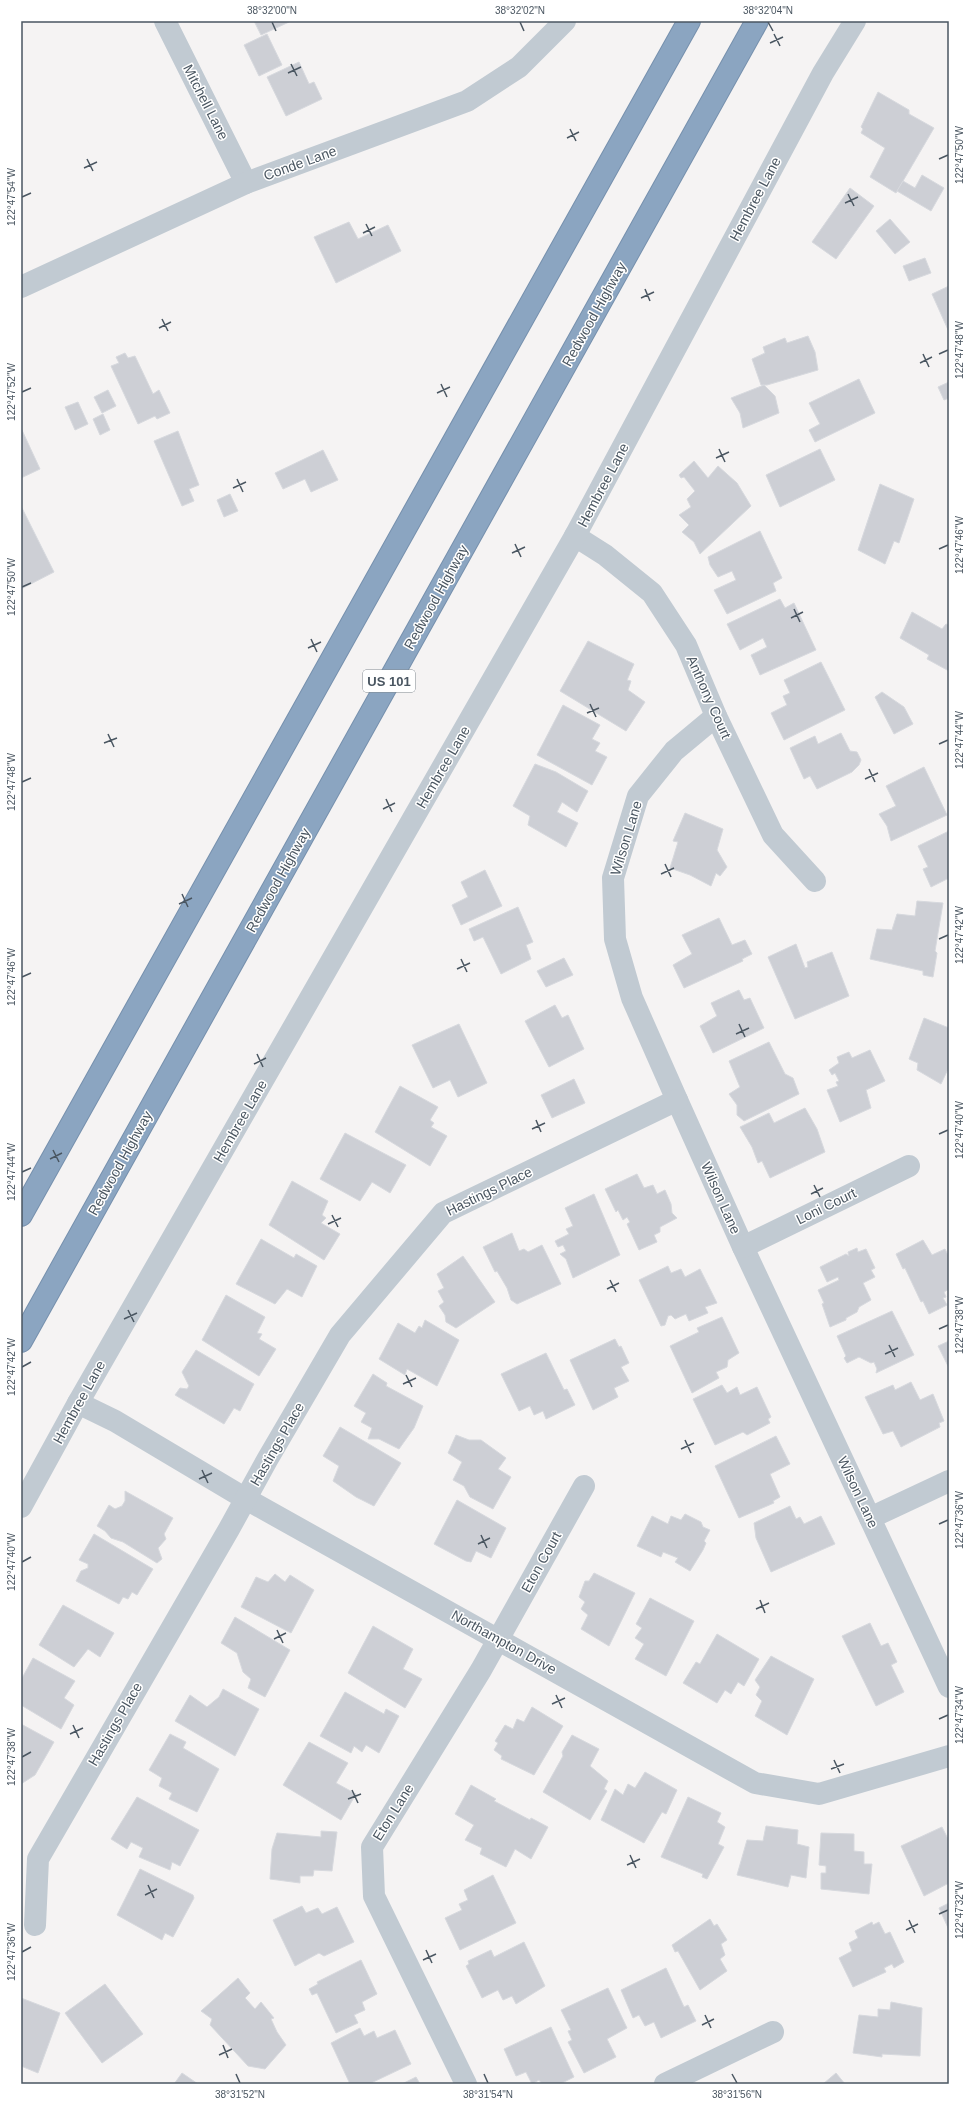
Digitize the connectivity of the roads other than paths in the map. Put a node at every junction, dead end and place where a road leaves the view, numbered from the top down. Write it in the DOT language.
graph roads {
  1 [pos="165,21"];
  2 [pos="565,21"];
  3 [pos="689,21"];
  4 [pos="757,21"];
  5 [pos="856,21"];
  6 [pos="246,183"];
  7 [pos="21,287"];
  8 [pos="575,536"];
  9 [pos="716,716"];
  10 [pos="815,881"];
  11 [pos="677,1100"];
  12 [pos="910,1166"];
  13 [pos="21,1215"];
  14 [pos="743,1247"];
  15 [pos="21,1341"];
  16 [pos="78,1403"];
  17 [pos="949,1481"];
  18 [pos="584,1486"];
  19 [pos="246,1499"];
  20 [pos="21,1507"];
  21 [pos="870,1518"];
  22 [pos="498,1638"];
  23 [pos="949,1687"];
  24 [pos="949,1756"];
  25 [pos="35,1924"];
  26 [pos="773,2032"];
  27 [pos="466,2084"];
  28 [pos="665,2084"];
  1 -- 6 [label="street, Mitchell Lane"];
  2 -- 6 [label="street, Conde Lane"];
  3 -- 13 [label="highway"];
  4 -- 15 [label="highway, Redwood Highway / US 101"];
  5 -- 8 [label="street, Hembree Lane"];
  6 -- 7 [label="street, Conde Lane"];
  8 -- 9 [label="street, Anthony Court"];
  8 -- 16 [label="street, Hembree Lane"];
  9 -- 10 [label="street, Anthony Court"];
  9 -- 11 [label="street, Wilson Lane"];
  11 -- 14 [label="street, Wilson Lane"];
  11 -- 19 [label="street, Hastings Place"];
  12 -- 14 [label="street, Loni Court"];
  14 -- 21 [label="street, Wilson Lane"];
  16 -- 19 [label="street, Northampton Drive"];
  16 -- 20 [label="street, Hembree Lane"];
  17 -- 21 [label="street"];
  18 -- 22 [label="street, Eton Court"];
  19 -- 22 [label="street, Northampton Drive"];
  19 -- 25 [label="street, Hastings Place"];
  21 -- 23 [label="street, Wilson Lane"];
  22 -- 24 [label="street, Northampton Drive"];
  22 -- 27 [label="street, Eton Lane"];
  26 -- 28 [label="street"];
}
